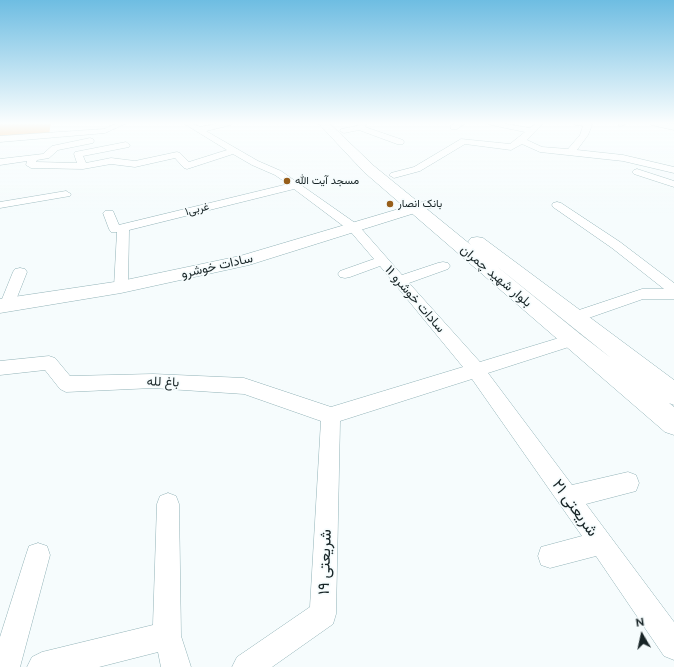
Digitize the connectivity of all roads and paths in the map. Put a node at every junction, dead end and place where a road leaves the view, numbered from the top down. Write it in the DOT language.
graph roads {
  1 [pos="48,154"];
  2 [pos="78,154"];
  3 [pos="222,154"];
  4 [pos="241,154"];
  5 [pos="355,154"];
  6 [pos="376,154"];
  7 [pos="442,154"];
  8 [pos="589,154"];
  9 [pos="33,158"];
  10 [pos="0,162"];
  11 [pos="83,166"];
  12 [pos="674,170"];
  13 [pos="637,172"];
  14 [pos="394,175"];
  15 [pos="674,184"];
  16 [pos="296,185"];
  17 [pos="66,194"];
  18 [pos="557,204"];
  19 [pos="0,205"];
  20 [pos="422,206"];
  21 [pos="109,213"];
  22 [pos="123,228"];
  23 [pos="354,228"];
  24 [pos="382,261"];
  25 [pos="444,266"];
  26 [pos="20,272"];
  27 [pos="345,274"];
  28 [pos="400,281"];
  29 [pos="121,287"];
  30 [pos="674,290"];
  31 [pos="674,294"];
  32 [pos="3,306"];
  33 [pos="575,317"];
  34 [pos="572,340"];
  35 [pos="0,368"];
  36 [pos="476,370"];
  37 [pos="674,394"];
  38 [pos="331,416"];
  39 [pos="674,423"];
  40 [pos="628,483"];
  41 [pos="568,497"];
  42 [pos="168,504"];
  43 [pos="601,544"];
  44 [pos="38,555"];
  45 [pos="550,556"];
  46 [pos="167,636"];
  47 [pos="674,646"];
  48 [pos="5,667"];
  49 [pos="42,667"];
  50 [pos="176,667"];
  51 [pos="246,667"];
  1 -- 9 [label="street"];
  2 -- 11 [label="street"];
  3 -- 11 [label="street"];
  4 -- 16 [label="street, سادات خوشرو ۱۱"];
  5 -- 20 [label="main road, بلوار شهید چمران"];
  6 -- 14 [label="main road, بلوار شهید چمران"];
  7 -- 14 [label="street"];
  8 -- 12 [label="street"];
  9 -- 10 [label="street"];
  9 -- 11 [label="street"];
  13 -- 15 [label="street"];
  14 -- 20 [label="main road, بلوار شهید چمران"];
  16 -- 22 [label="street, غربی۱"];
  16 -- 23 [label="street, سادات خوشرو ۱۱"];
  17 -- 19 [label="street"];
  18 -- 30 [label="street"];
  20 -- 23 [label="street, سادات خوشرو"];
  20 -- 33 [label="main road, بلوار شهید چمران"];
  20 -- 34 [label="main road, بلوار شهید چمران"];
  21 -- 22 [label="street"];
  22 -- 29 [label="street"];
  23 -- 24 [label="street, سادات خوشرو ۱۱"];
  23 -- 29 [label="street, سادات خوشرو"];
  24 -- 27 [label="street"];
  24 -- 28 [label="street, سادات خوشرو ۱۱"];
  25 -- 28 [label="street"];
  26 -- 32 [label="street"];
  28 -- 36 [label="street, سادات خوشرو ۱۱"];
  29 -- 32 [label="street, سادات خوشرو"];
  31 -- 33 [label="street"];
  33 -- 37 [label="main road, بلوار شهید چمران"];
  34 -- 36 [label="street"];
  34 -- 39 [label="main road, بلوار شهید چمران"];
  35 -- 38 [label="street, باغ لله"];
  36 -- 38 [label="street"];
  36 -- 41 [label="street, شریعتی ۲۱"];
  38 -- 51 [label="street, شریعتی ۱۹"];
  40 -- 41 [label="street"];
  41 -- 43 [label="street, شریعتی ۲۱"];
  42 -- 46 [label="street"];
  43 -- 45 [label="street"];
  43 -- 47 [label="street, شریعتی ۲۱"];
  44 -- 48 [label="street"];
  46 -- 49 [label="street"];
  46 -- 50 [label="street"];
}
